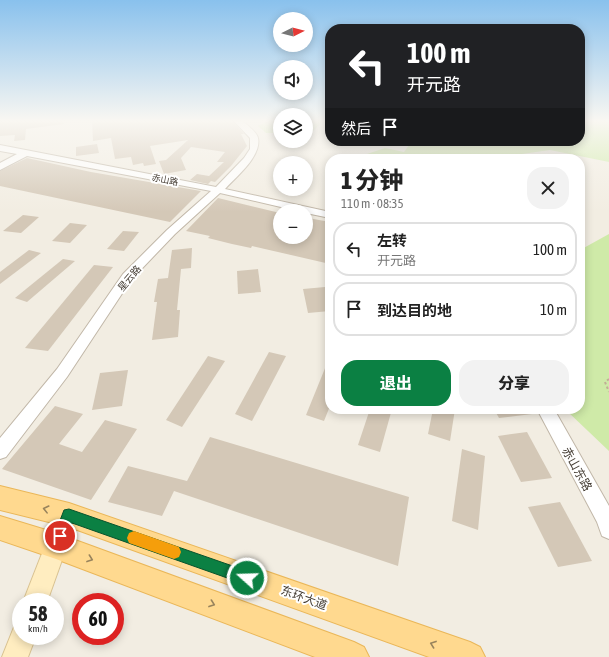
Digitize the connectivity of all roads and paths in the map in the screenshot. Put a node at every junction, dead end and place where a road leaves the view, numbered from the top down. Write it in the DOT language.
graph roads {
  1 [pos="13,151"];
  2 [pos="253,151"];
  3 [pos="25,153"];
  4 [pos="0,167"];
  5 [pos="218,190"];
  6 [pos="325,214"];
  7 [pos="609,378"];
  8 [pos="609,392"];
  9 [pos="548,414"];
  10 [pos="0,451"];
  11 [pos="0,498"];
  12 [pos="69,515"];
  13 [pos="0,528"];
  14 [pos="609,529"];
  15 [pos="56,546"];
  16 [pos="38,593"];
  17 [pos="20,645"];
  18 [pos="15,657"];
  19 [pos="354,657"];
  20 [pos="470,657"];
  1 -- 3 [label="street, 赤山路"];
  2 -- 5 [label="street, 星云路"];
  3 -- 4 [label="street"];
  3 -- 5 [label="street, 赤山路"];
  5 -- 6 [label="street, 赤山路"];
  5 -- 10 [label="street, 星云路"];
  7 -- 8 [label="path"];
  9 -- 14 [label="street, 赤山东路"];
  12 -- 11 [label="main road, 东环大道, one-way"];
  12 -- 15 [label="street"];
  20 -- 12 [label="main road, 东环大道, one-way"];
  13 -- 15 [label="main road"];
  15 -- 16 [label="main road"];
  15 -- 19 [label="main road, one-way"];
  17 -- 18 [label="main road"];
}
